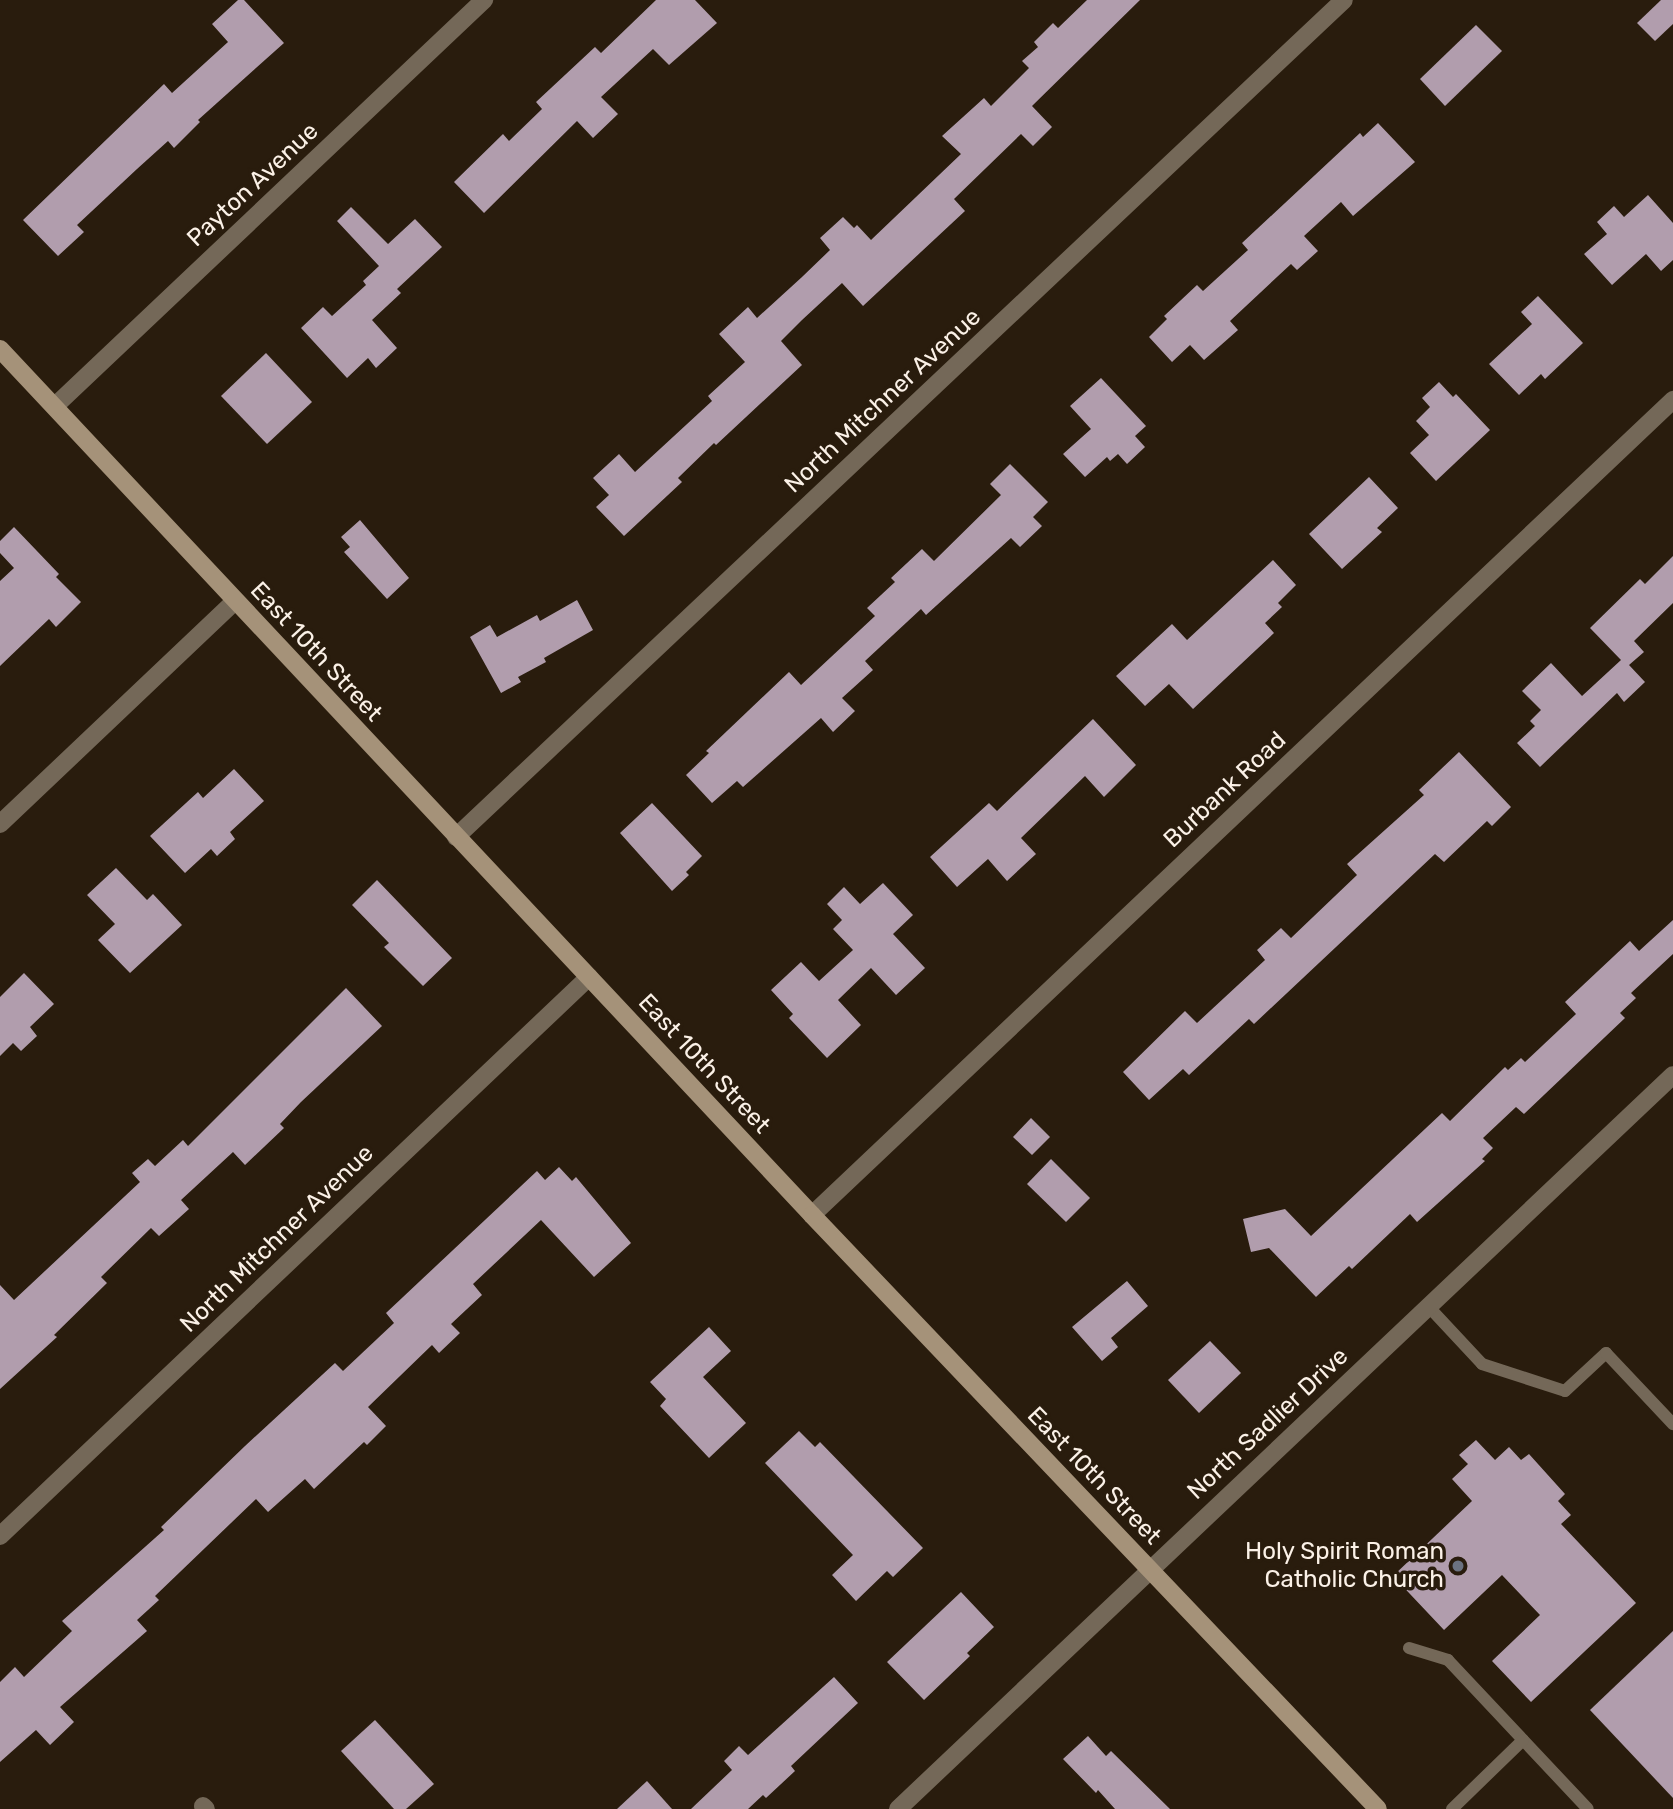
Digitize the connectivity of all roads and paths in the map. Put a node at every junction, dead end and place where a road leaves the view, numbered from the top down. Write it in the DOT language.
graph roads {
  1 [pos="484,0"];
  2 [pos="1344,0"];
  3 [pos="0,349"];
  4 [pos="1673,400"];
  5 [pos="55,406"];
  6 [pos="235,601"];
  7 [pos="0,824"];
  8 [pos="456,837"];
  9 [pos="589,977"];
  10 [pos="1673,1075"];
  11 [pos="812,1214"];
  12 [pos="1427,1307"];
  13 [pos="1673,1424"];
  14 [pos="0,1536"];
  15 [pos="1149,1569"];
  16 [pos="1409,1648"];
  17 [pos="1523,1740"];
  18 [pos="898,1809"];
  19 [pos="1378,1809"];
  20 [pos="1452,1809"];
  21 [pos="1588,1809"];
  1 -- 5 [label="street, Payton Avenue"];
  2 -- 8 [label="street, North Mitchner Avenue"];
  3 -- 5 [label="main road, East 10th Street"];
  4 -- 11 [label="street, Burbank Road"];
  5 -- 6 [label="main road, East 10th Street"];
  6 -- 7 [label="street"];
  6 -- 8 [label="main road, East 10th Street"];
  8 -- 9 [label="main road, East 10th Street"];
  9 -- 11 [label="main road, East 10th Street"];
  9 -- 14 [label="street, North Mitchner Avenue"];
  10 -- 12 [label="street, North Sadlier Drive"];
  11 -- 15 [label="main road, East 10th Street"];
  12 -- 13 [label="lane"];
  12 -- 15 [label="street, North Sadlier Drive"];
  15 -- 18 [label="street, North Sadlier Drive"];
  15 -- 19 [label="main road, East 10th Street"];
  16 -- 17 [label="lane"];
  17 -- 20 [label="lane"];
  17 -- 21 [label="lane"];
}
